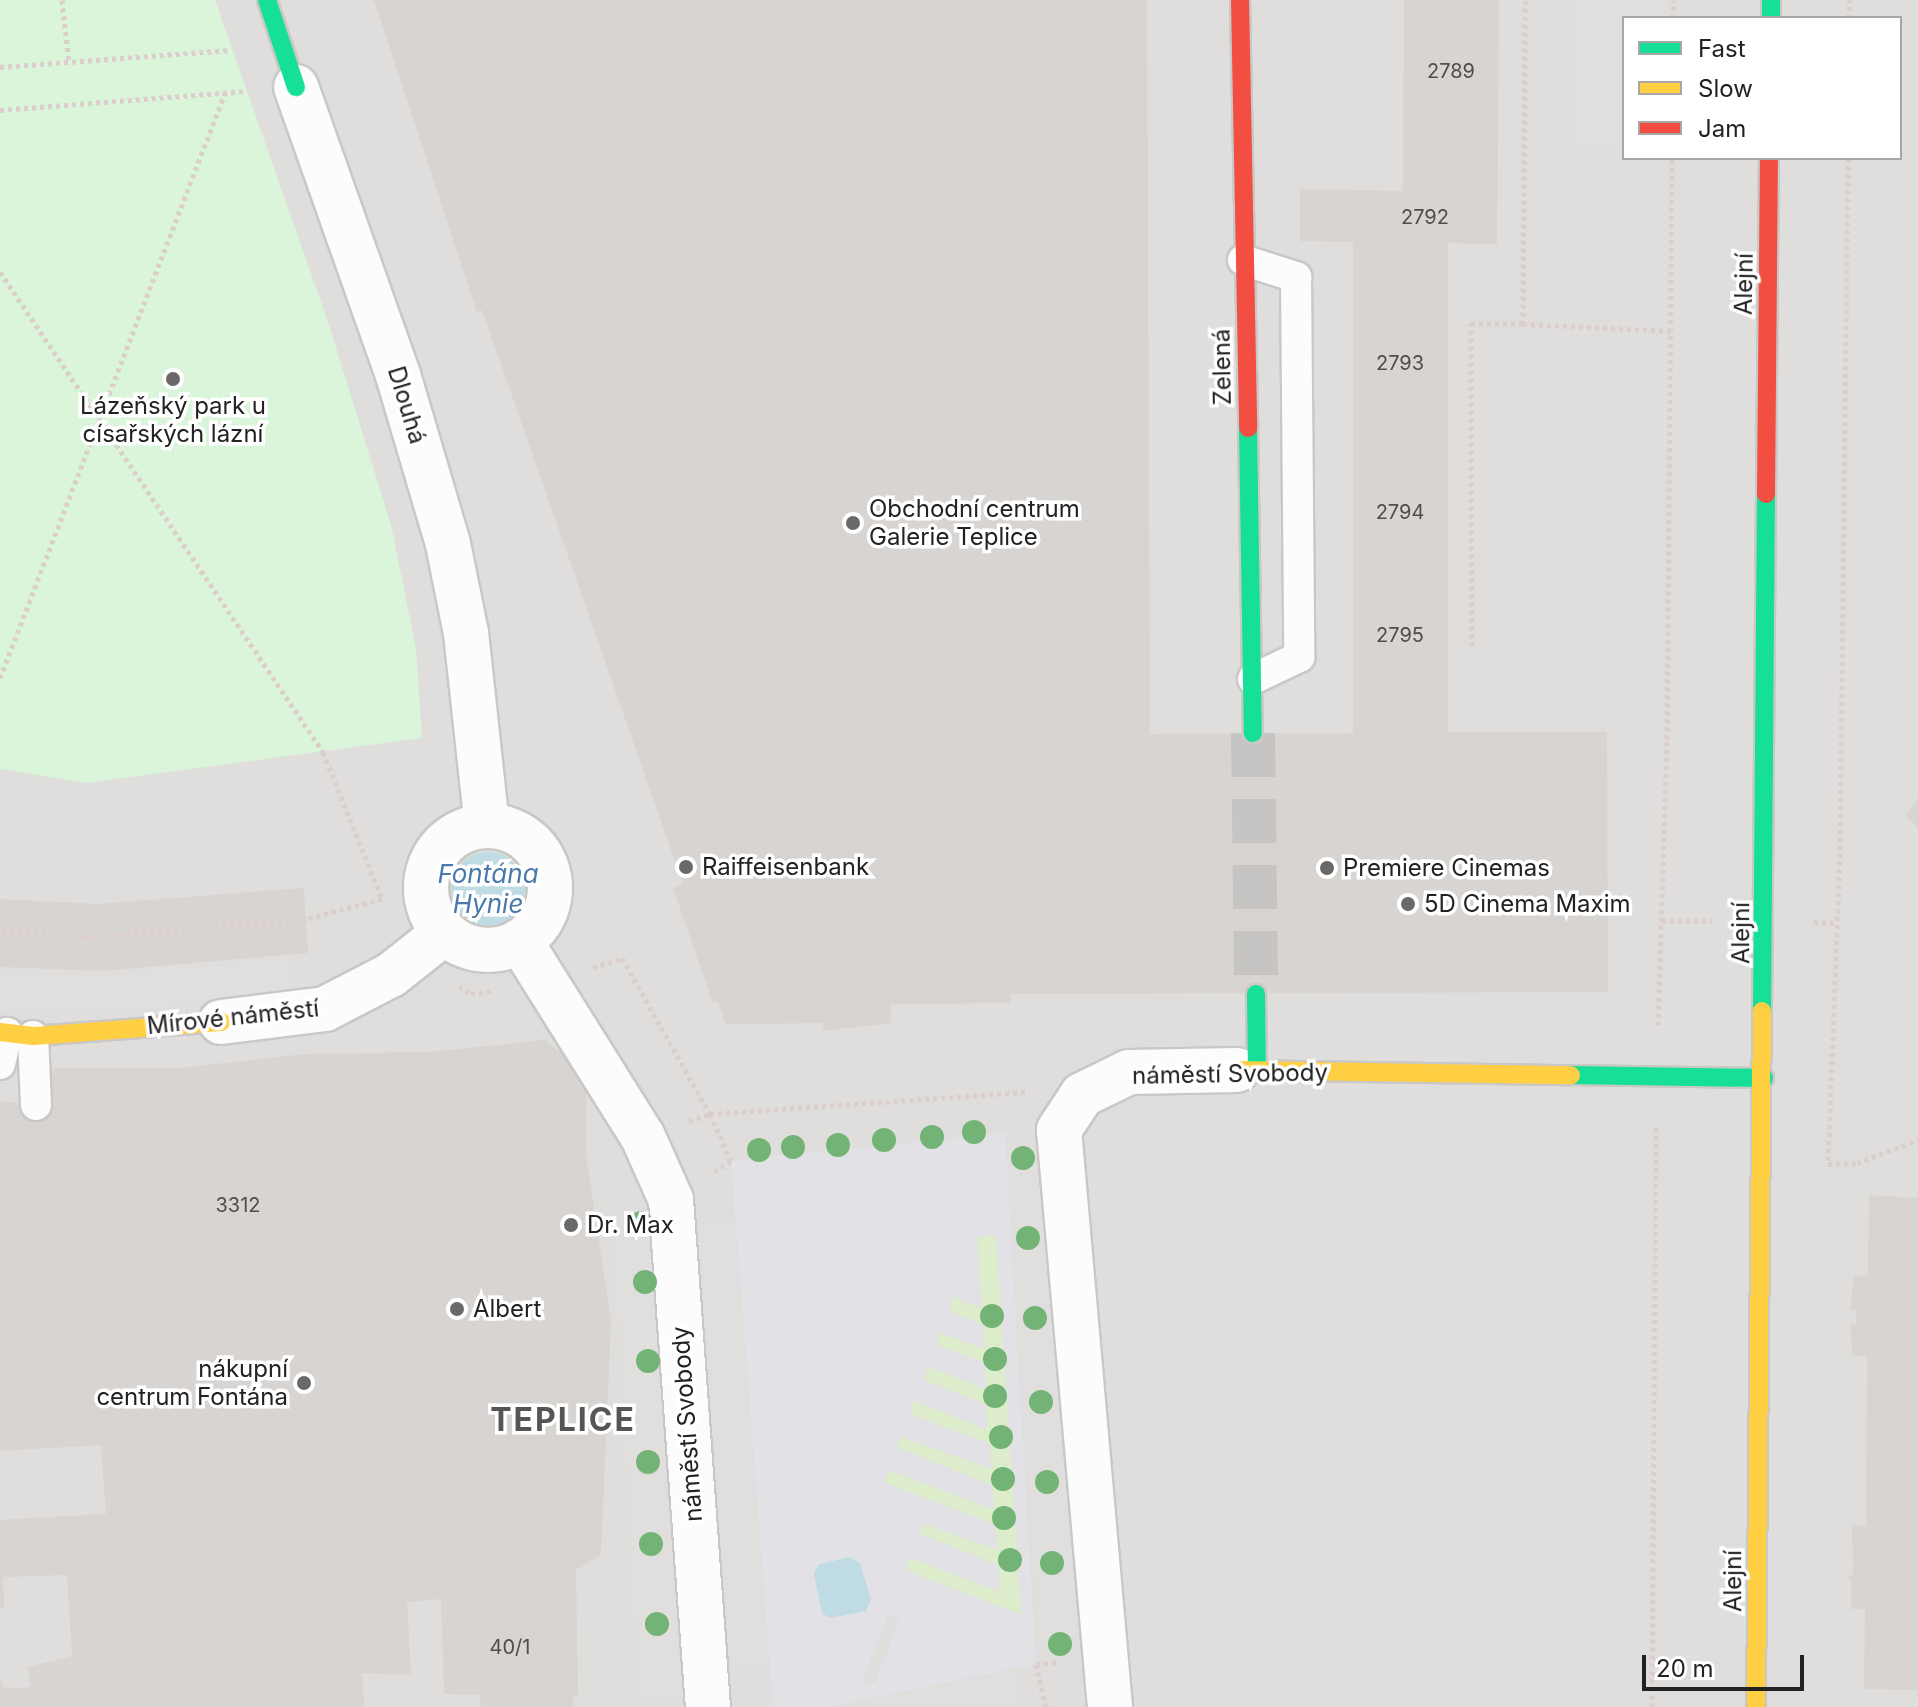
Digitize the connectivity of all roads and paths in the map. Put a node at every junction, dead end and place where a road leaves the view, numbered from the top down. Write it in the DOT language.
graph roads {
  1 [pos="62,0"];
  2 [pos="267,0"];
  3 [pos="1240,0"];
  4 [pos="1525,0"];
  5 [pos="283,46"];
  6 [pos="69,62"];
  7 [pos="0,67"];
  8 [pos="296,87"];
  9 [pos="225,93"];
  10 [pos="0,110"];
  11 [pos="1672,160"];
  12 [pos="1769,160"];
  13 [pos="1848,160"];
  14 [pos="1243,260"];
  15 [pos="0,272"];
  16 [pos="1523,324"];
  17 [pos="1671,331"];
  18 [pos="102,423"];
  19 [pos="1472,646"];
  20 [pos="0,678"];
  21 [pos="1253,679"];
  22 [pos="1253,733"];
  23 [pos="487,825"];
  24 [pos="0,931"];
  25 [pos="444,933"];
  26 [pos="520,941"];
  27 [pos="1256,994"];
  28 [pos="221,1022"];
  29 [pos="13,1033"];
  30 [pos="0,1064"];
  31 [pos="1247,1071"];
  32 [pos="1656,1075"];
  33 [pos="1764,1078"];
  34 [pos="1082,1095"];
  35 [pos="36,1105"];
  36 [pos="643,1137"];
  37 [pos="1918,1140"];
  38 [pos="708,1707"];
  39 [pos="1110,1707"];
  40 [pos="1652,1707"];
  41 [pos="1756,1707"];
  1 -- 6 [label="path"];
  2 -- 5 [label="street, Dlouhá"];
  3 -- 14 [label="street, Zelená"];
  4 -- 16 [label="path"];
  5 -- 6 [label="path"];
  5 -- 8 [label="street, Dlouhá"];
  6 -- 7 [label="path"];
  8 -- 9 [label="path"];
  8 -- 23 [label="street, Dlouhá"];
  9 -- 10 [label="path"];
  9 -- 18 [label="path"];
  11 -- 17 [label="path"];
  12 -- 33 [label="street, Alejní"];
  13 -- 37 [label="path"];
  14 -- 21 [label="street, Zelená"];
  14 -- 21 [label="lane"];
  15 -- 18 [label="path"];
  16 -- 17 [label="path"];
  16 -- 19 [label="path"];
  17 -- 32 [label="path"];
  18 -- 20 [label="path"];
  18 -- 24 [label="path"];
  21 -- 22 [label="street, Zelená"];
  23 -- 25 [label="street"];
  23 -- 26 [label="street"];
  25 -- 26 [label="street"];
  25 -- 28 [label="street, Mírové náměstí"];
  26 -- 36 [label="street, náměstí Svobody"];
  27 -- 31 [label="street"];
  28 -- 29 [label="street, Mírové náměstí"];
  29 -- 30 [label="lane"];
  29 -- 35 [label="lane"];
  31 -- 32 [label="street, náměstí Svobody"];
  31 -- 34 [label="street, náměstí Svobody"];
  32 -- 33 [label="street, náměstí Svobody"];
  32 -- 40 [label="path"];
  33 -- 41 [label="street, Alejní"];
  34 -- 36 [label="path"];
  34 -- 39 [label="street"];
  36 -- 38 [label="street, náměstí Svobody"];
}
